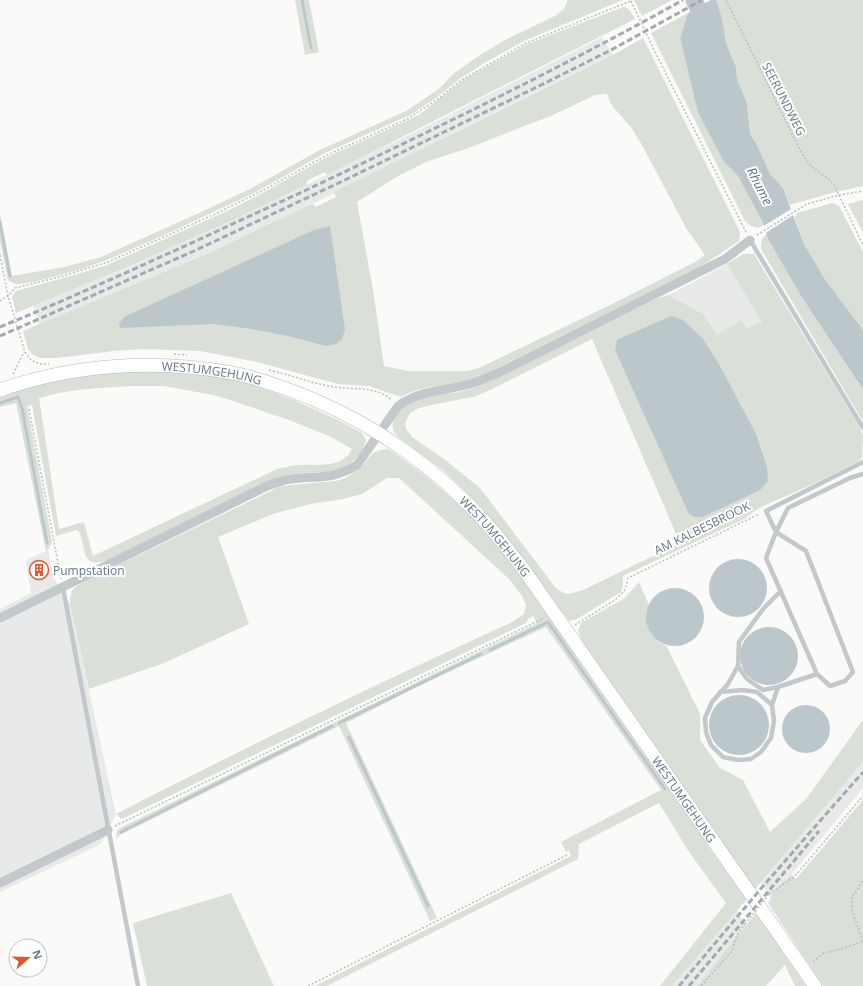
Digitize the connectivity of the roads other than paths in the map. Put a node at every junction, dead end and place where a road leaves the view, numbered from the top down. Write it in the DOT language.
graph roads {
  1 [pos="750,240"];
  2 [pos="0,390"];
  3 [pos="863,428"];
  4 [pos="380,433"];
  5 [pos="863,462"];
  6 [pos="863,474"];
  7 [pos="776,532"];
  8 [pos="62,588"];
  9 [pos="781,591"];
  10 [pos="0,618"];
  11 [pos="738,666"];
  12 [pos="817,674"];
  13 [pos="778,687"];
  14 [pos="720,692"];
  15 [pos="772,705"];
  16 [pos="108,830"];
  17 [pos="0,883"];
  18 [pos="138,986"];
  19 [pos="815,986"];
  1 -- 3 [label="lane"];
  1 -- 4 [label="street"];
  2 -- 4 [label="main road, WESTUMGEHUNG"];
  4 -- 8 [label="street"];
  4 -- 19 [label="main road, WESTUMGEHUNG"];
  5 -- 7 [label="lane, AM KALBESBROOK"];
  6 -- 7 [label="lane"];
  7 -- 9 [label="lane"];
  7 -- 12 [label="lane"];
  8 -- 10 [label="street"];
  8 -- 16 [label="lane"];
  9 -- 11 [label="lane"];
  9 -- 12 [label="lane"];
  11 -- 13 [label="lane"];
  11 -- 14 [label="lane"];
  12 -- 13 [label="lane"];
  13 -- 15 [label="lane"];
  14 -- 15 [label="lane"];
  14 -- 15 [label="lane"];
  16 -- 17 [label="street"];
  16 -- 18 [label="lane"];
}
